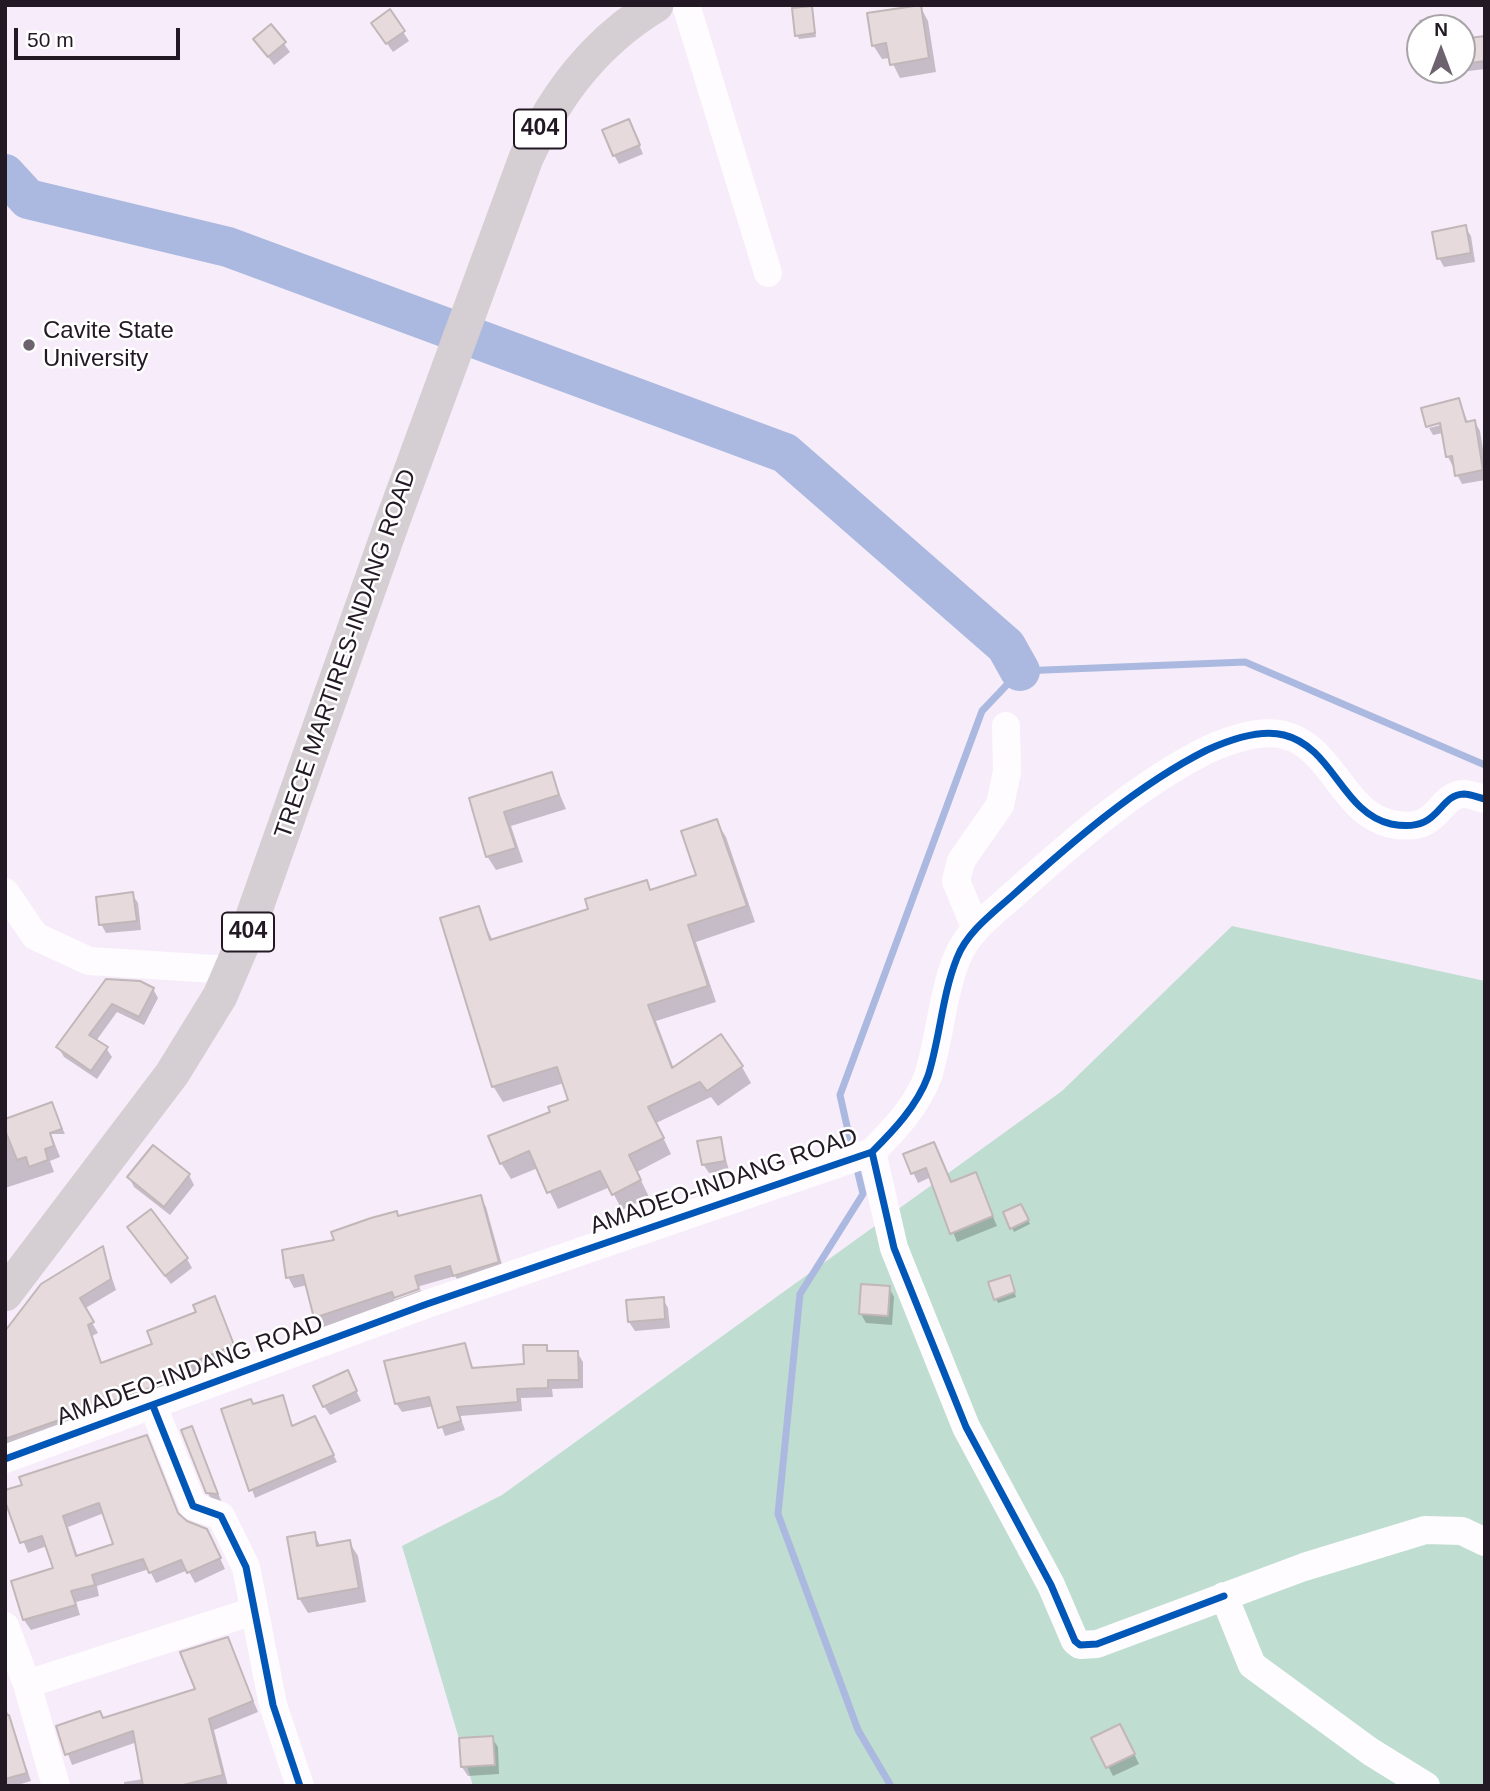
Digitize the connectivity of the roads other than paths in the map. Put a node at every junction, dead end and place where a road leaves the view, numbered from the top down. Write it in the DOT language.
graph roads {
  1 [pos="686,5"];
  2 [pos="646,8"];
  3 [pos="768,272"];
  4 [pos="1006,726"];
  5 [pos="1485,799"];
  6 [pos="5,892"];
  7 [pos="976,929"];
  8 [pos="231,971"];
  9 [pos="868,1154"];
  10 [pos="5,1294"];
  11 [pos="153,1406"];
  12 [pos="5,1459"];
  13 [pos="1485,1542"];
  14 [pos="1224,1596"];
  15 [pos="254,1611"];
  16 [pos="5,1626"];
  17 [pos="27,1684"];
  18 [pos="55,1786"];
  19 [pos="300,1786"];
  20 [pos="1426,1786"];
  1 -- 3 [label="street"];
  2 -- 8 [label="main road, TRECE MARTIRES-INDANG ROAD / 404"];
  4 -- 7 [label="street"];
  5 -- 7 [label="street, AMADEO-INDANG ROAD"];
  6 -- 8 [label="street"];
  7 -- 9 [label="street, AMADEO-INDANG ROAD"];
  8 -- 10 [label="main road, TRECE MARTIRES-INDANG ROAD / 404"];
  9 -- 11 [label="street, AMADEO-INDANG ROAD"];
  9 -- 14 [label="street"];
  11 -- 12 [label="street, AMADEO-INDANG ROAD"];
  11 -- 15 [label="street"];
  13 -- 14 [label="street"];
  14 -- 20 [label="street"];
  15 -- 17 [label="street"];
  15 -- 19 [label="street"];
  16 -- 17 [label="street"];
  17 -- 18 [label="street"];
}
